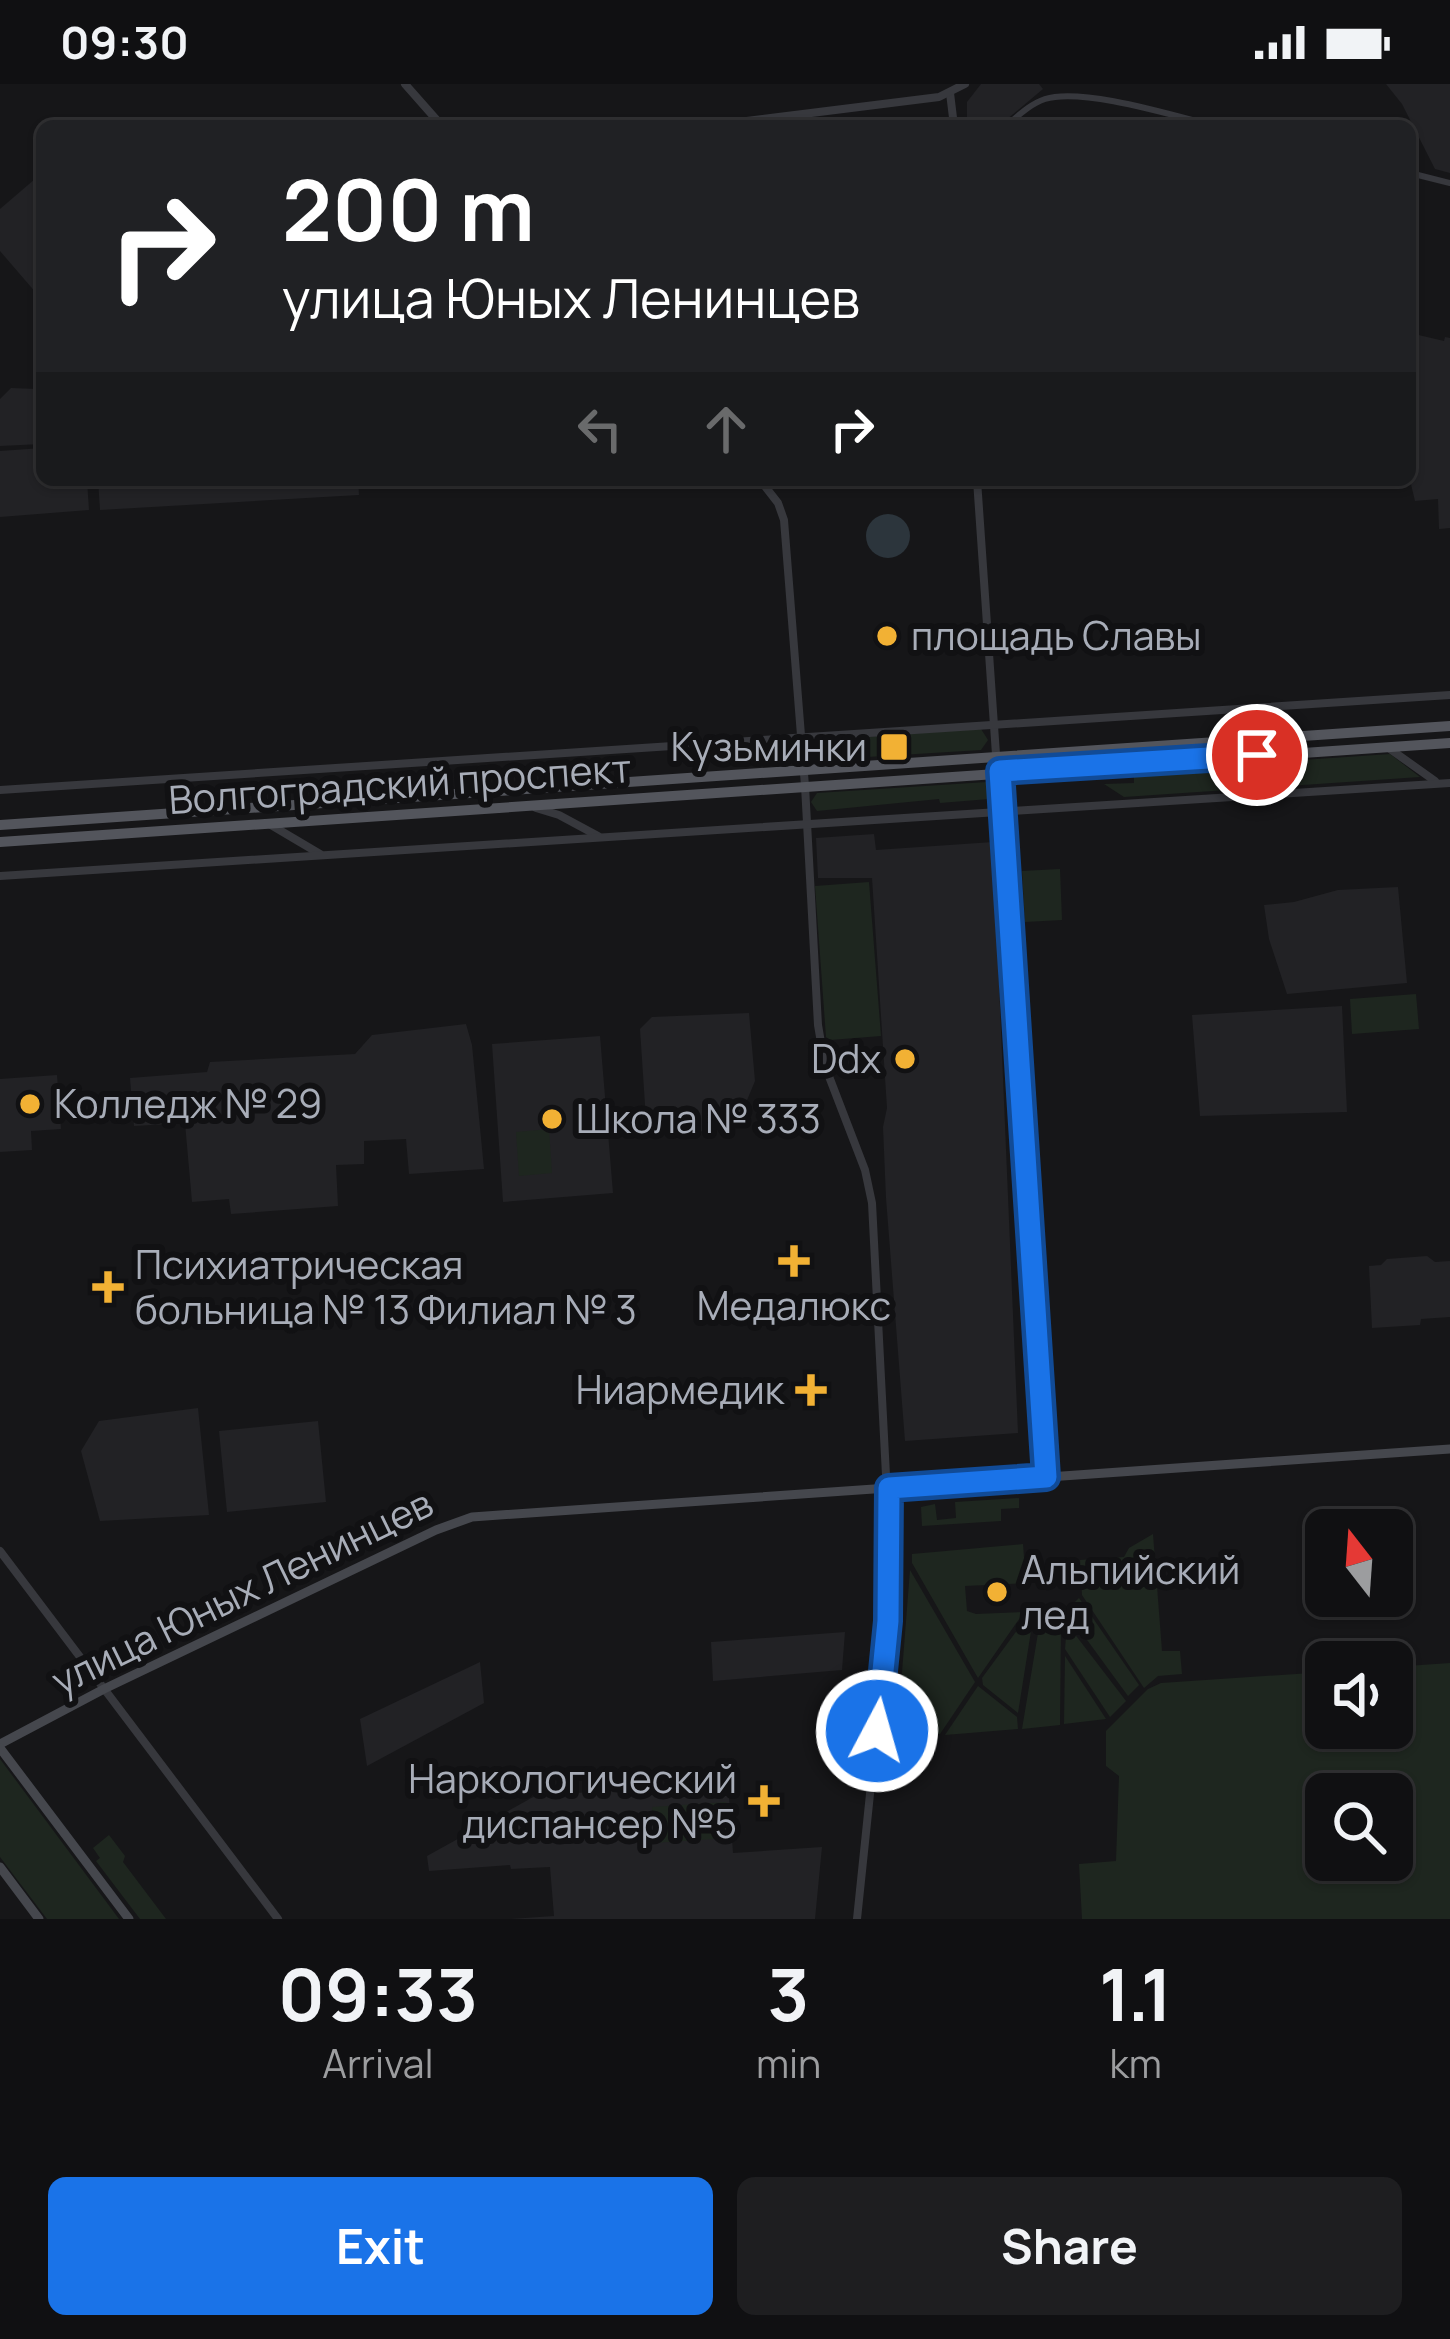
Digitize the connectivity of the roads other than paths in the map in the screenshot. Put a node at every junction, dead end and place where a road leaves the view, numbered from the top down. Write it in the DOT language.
graph roads {
  1 [pos="405,84"];
  2 [pos="965,84"];
  3 [pos="950,93"];
  4 [pos="437,120"];
  5 [pos="751,120"];
  6 [pos="953,120"];
  7 [pos="1013,120"];
  8 [pos="1190,120"];
  9 [pos="1416,174"];
  10 [pos="1450,183"];
  11 [pos="765,486"];
  12 [pos="977,486"];
  13 [pos="1450,695"];
  14 [pos="996,724"];
  15 [pos="1450,727"];
  16 [pos="802,736"];
  17 [pos="1450,743"];
  18 [pos="1382,747"];
  19 [pos="999,764"];
  20 [pos="804,772"];
  21 [pos="1445,783"];
  22 [pos="805,786"];
  23 [pos="0,790"];
  24 [pos="522,806"];
  25 [pos="1002,810"];
  26 [pos="264,823"];
  27 [pos="807,823"];
  28 [pos="0,825"];
  29 [pos="604,838"];
  30 [pos="0,842"];
  31 [pos="324,855"];
  32 [pos="0,876"];
  33 [pos="1450,1449"];
  34 [pos="1046,1477"];
  35 [pos="889,1488"];
  36 [pos="0,1551"];
  37 [pos="104,1689"];
  38 [pos="0,1746"];
  39 [pos="0,1867"];
  40 [pos="39,1919"];
  41 [pos="129,1919"];
  42 [pos="278,1919"];
  43 [pos="857,1919"];
  1 -- 4 [label="street"];
  2 -- 3 [label="street"];
  3 -- 5 [label="street"];
  3 -- 6 [label="street"];
  7 -- 8 [label="street"];
  9 -- 10 [label="street"];
  11 -- 16 [label="street"];
  12 -- 14 [label="street"];
  13 -- 14 [label="street"];
  14 -- 16 [label="street"];
  14 -- 19 [label="street"];
  15 -- 19 [label="main road, Волгоградский проспект"];
  16 -- 20 [label="street"];
  16 -- 23 [label="street"];
  17 -- 18 [label="main road, Волгоградский проспект"];
  18 -- 19 [label="main road, Волгоградский проспект"];
  18 -- 21 [label="street"];
  19 -- 20 [label="main road, Волгоградский проспект"];
  19 -- 22 [label="main road, Волгоградский проспект"];
  19 -- 25 [label="street"];
  20 -- 22 [label="street"];
  20 -- 28 [label="main road, Волгоградский проспект"];
  21 -- 25 [label="street"];
  22 -- 24 [label="main road, Волгоградский проспект"];
  22 -- 27 [label="street"];
  24 -- 26 [label="main road, Волгоградский проспект"];
  24 -- 29 [label="street"];
  25 -- 27 [label="street"];
  25 -- 34 [label="street"];
  26 -- 30 [label="main road, Волгоградский проспект"];
  26 -- 31 [label="street"];
  27 -- 29 [label="street"];
  27 -- 35 [label="street"];
  29 -- 31 [label="street"];
  31 -- 32 [label="street"];
  33 -- 34 [label="main road, улица Юных Ленинцев"];
  34 -- 35 [label="main road, улица Юных Ленинцев"];
  35 -- 37 [label="main road, улица Юных Ленинцев"];
  35 -- 43 [label="street"];
  36 -- 37 [label="street"];
  37 -- 38 [label="main road, улица Юных Ленинцев"];
  37 -- 42 [label="street"];
  38 -- 41 [label="main road"];
  39 -- 40 [label="main road"];
}
